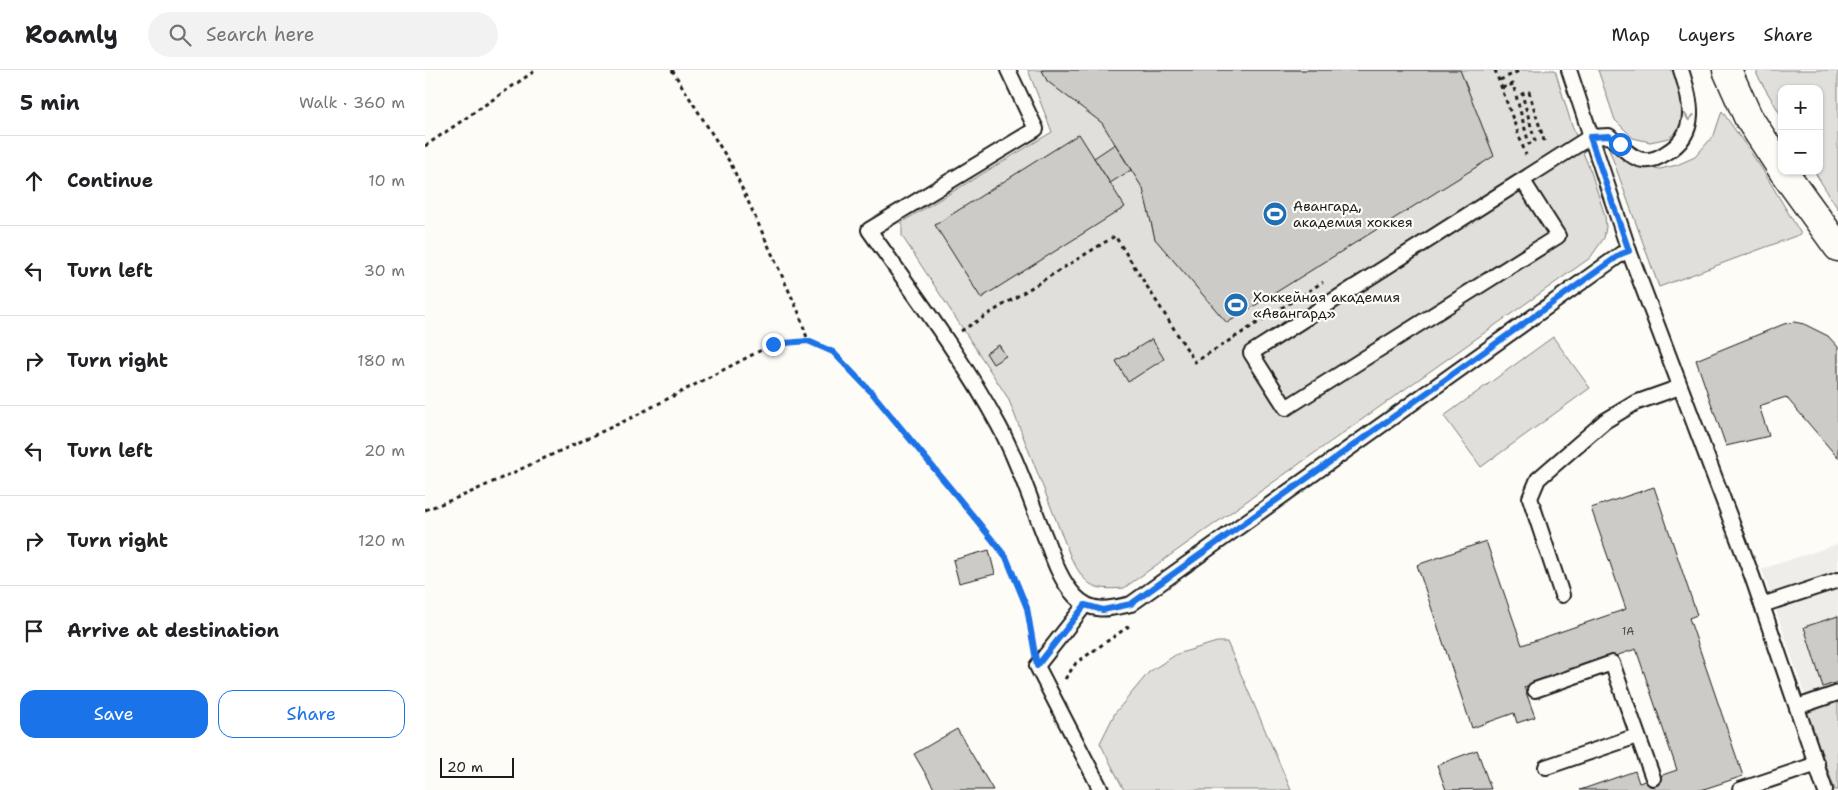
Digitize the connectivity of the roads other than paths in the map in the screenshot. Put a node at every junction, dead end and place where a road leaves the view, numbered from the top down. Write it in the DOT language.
graph roads {
  1 [pos="1008,70"];
  2 [pos="1569,70"];
  3 [pos="1681,70"];
  4 [pos="1727,70"];
  5 [pos="1745,70"];
  6 [pos="1778,136"];
  7 [pos="1590,137"];
  8 [pos="1778,162"];
  9 [pos="1787,175"];
  10 [pos="1802,175"];
  11 [pos="1523,181"];
  12 [pos="1838,224"];
  13 [pos="1838,247"];
  14 [pos="1629,251"];
  15 [pos="1680,387"];
  16 [pos="1838,580"];
  17 [pos="1562,596"];
  18 [pos="1085,605"];
  19 [pos="1762,605"];
  20 [pos="1535,690"];
  21 [pos="1838,693"];
  22 [pos="1797,707"];
  23 [pos="1637,736"];
  24 [pos="1817,764"];
  25 [pos="1546,767"];
  26 [pos="1653,778"];
  27 [pos="1101,790"];
  28 [pos="1740,790"];
  29 [pos="1825,790"];
  1 -- 18 [label="lane"];
  2 -- 7 [label="lane"];
  3 -- 7 [label="lane, one-way"];
  4 -- 8 [label="main road"];
  5 -- 6 [label="main road"];
  7 -- 11 [label="lane"];
  7 -- 14 [label="lane"];
  9 -- 13 [label="main road"];
  10 -- 12 [label="main road"];
  11 -- 11 [label="lane"];
  14 -- 15 [label="lane"];
  14 -- 18 [label="lane"];
  15 -- 17 [label="lane"];
  15 -- 19 [label="lane"];
  16 -- 19 [label="lane"];
  18 -- 27 [label="lane"];
  19 -- 22 [label="lane"];
  20 -- 23 [label="lane"];
  21 -- 22 [label="lane"];
  22 -- 24 [label="lane"];
  23 -- 25 [label="lane"];
  23 -- 26 [label="lane"];
  24 -- 28 [label="lane"];
  24 -- 29 [label="lane"];
}
